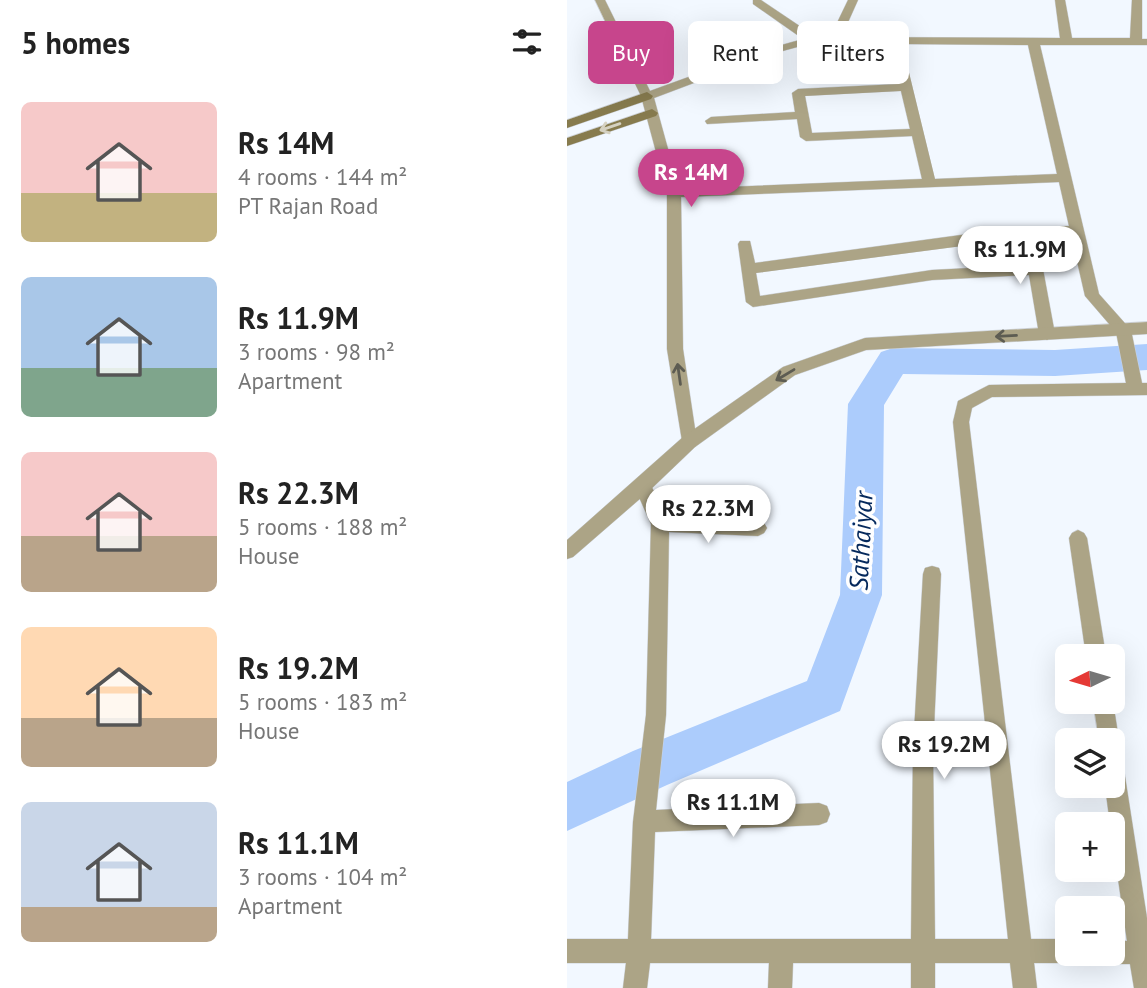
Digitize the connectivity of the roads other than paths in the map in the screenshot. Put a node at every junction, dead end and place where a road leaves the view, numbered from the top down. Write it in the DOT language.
graph roads {
  1 [pos="600,0"];
  2 [pos="853,0"];
  3 [pos="1060,0"];
  4 [pos="1137,0"];
  5 [pos="757,2"];
  6 [pos="844,21"];
  7 [pos="797,30"];
  8 [pos="909,40"];
  9 [pos="1033,40"];
  10 [pos="1066,40"];
  11 [pos="1142,42"];
  12 [pos="797,44"];
  13 [pos="905,84"];
  14 [pos="906,87"];
  15 [pos="647,96"];
  16 [pos="652,113"];
  17 [pos="802,115"];
  18 [pos="711,121"];
  19 [pos="567,124"];
  20 [pos="917,132"];
  21 [pos="567,142"];
  22 [pos="1065,178"];
  23 [pos="929,183"];
  24 [pos="674,193"];
  25 [pos="1077,230"];
  26 [pos="1029,232"];
  27 [pos="745,244"];
  28 [pos="750,269"];
  29 [pos="1035,270"];
  30 [pos="1147,328"];
  31 [pos="1123,330"];
  32 [pos="1047,334"];
  33 [pos="1141,389"];
  34 [pos="689,442"];
  35 [pos="643,486"];
  36 [pos="660,524"];
  37 [pos="758,528"];
  38 [pos="1078,537"];
  39 [pos="567,551"];
  40 [pos="932,575"];
  41 [pos="1094,644"];
  42 [pos="1118,798"];
  43 [pos="819,814"];
  44 [pos="644,822"];
  45 [pos="922,950"];
  46 [pos="1021,950"];
  47 [pos="567,951"];
  48 [pos="1055,951"];
  49 [pos="1125,952"];
  50 [pos="639,953"];
  51 [pos="782,953"];
  52 [pos="1144,953"];
  53 [pos="635,988"];
  54 [pos="781,988"];
  55 [pos="923,988"];
  56 [pos="1025,988"];
  57 [pos="1146,988"];
  1 -- 15 [label="street"];
  2 -- 6 [label="street"];
  3 -- 10 [label="street"];
  4 -- 11 [label="street"];
  5 -- 7 [label="street"];
  8 -- 9 [label="street"];
  9 -- 10 [label="street"];
  9 -- 22 [label="street"];
  10 -- 11 [label="street"];
  12 -- 15 [label="street"];
  13 -- 14 [label="street"];
  14 -- 17 [label="street"];
  14 -- 20 [label="street"];
  15 -- 16 [label="street"];
  15 -- 19 [label="main road"];
  16 -- 21 [label="main road, one-way"];
  16 -- 24 [label="street"];
  17 -- 18 [label="street"];
  17 -- 20 [label="street"];
  20 -- 23 [label="street"];
  22 -- 23 [label="street"];
  22 -- 25 [label="street"];
  23 -- 24 [label="street"];
  34 -- 24 [label="street, one-way"];
  25 -- 26 [label="street"];
  25 -- 31 [label="street"];
  26 -- 28 [label="street"];
  26 -- 29 [label="street"];
  27 -- 28 [label="street"];
  28 -- 29 [label="street"];
  29 -- 32 [label="street"];
  30 -- 31 [label="street"];
  31 -- 32 [label="street"];
  31 -- 33 [label="street"];
  32 -- 34 [label="street, one-way"];
  33 -- 46 [label="street"];
  34 -- 35 [label="street"];
  35 -- 36 [label="street"];
  35 -- 39 [label="street"];
  36 -- 37 [label="street"];
  36 -- 44 [label="street"];
  38 -- 41 [label="street"];
  40 -- 45 [label="street"];
  42 -- 52 [label="street"];
  43 -- 44 [label="street"];
  44 -- 50 [label="street"];
  45 -- 46 [label="street"];
  45 -- 51 [label="street"];
  45 -- 55 [label="street"];
  46 -- 48 [label="street"];
  46 -- 56 [label="street"];
  47 -- 50 [label="street"];
  49 -- 52 [label="street"];
  50 -- 51 [label="street"];
  50 -- 53 [label="street"];
  51 -- 54 [label="street"];
  52 -- 57 [label="street"];
}
